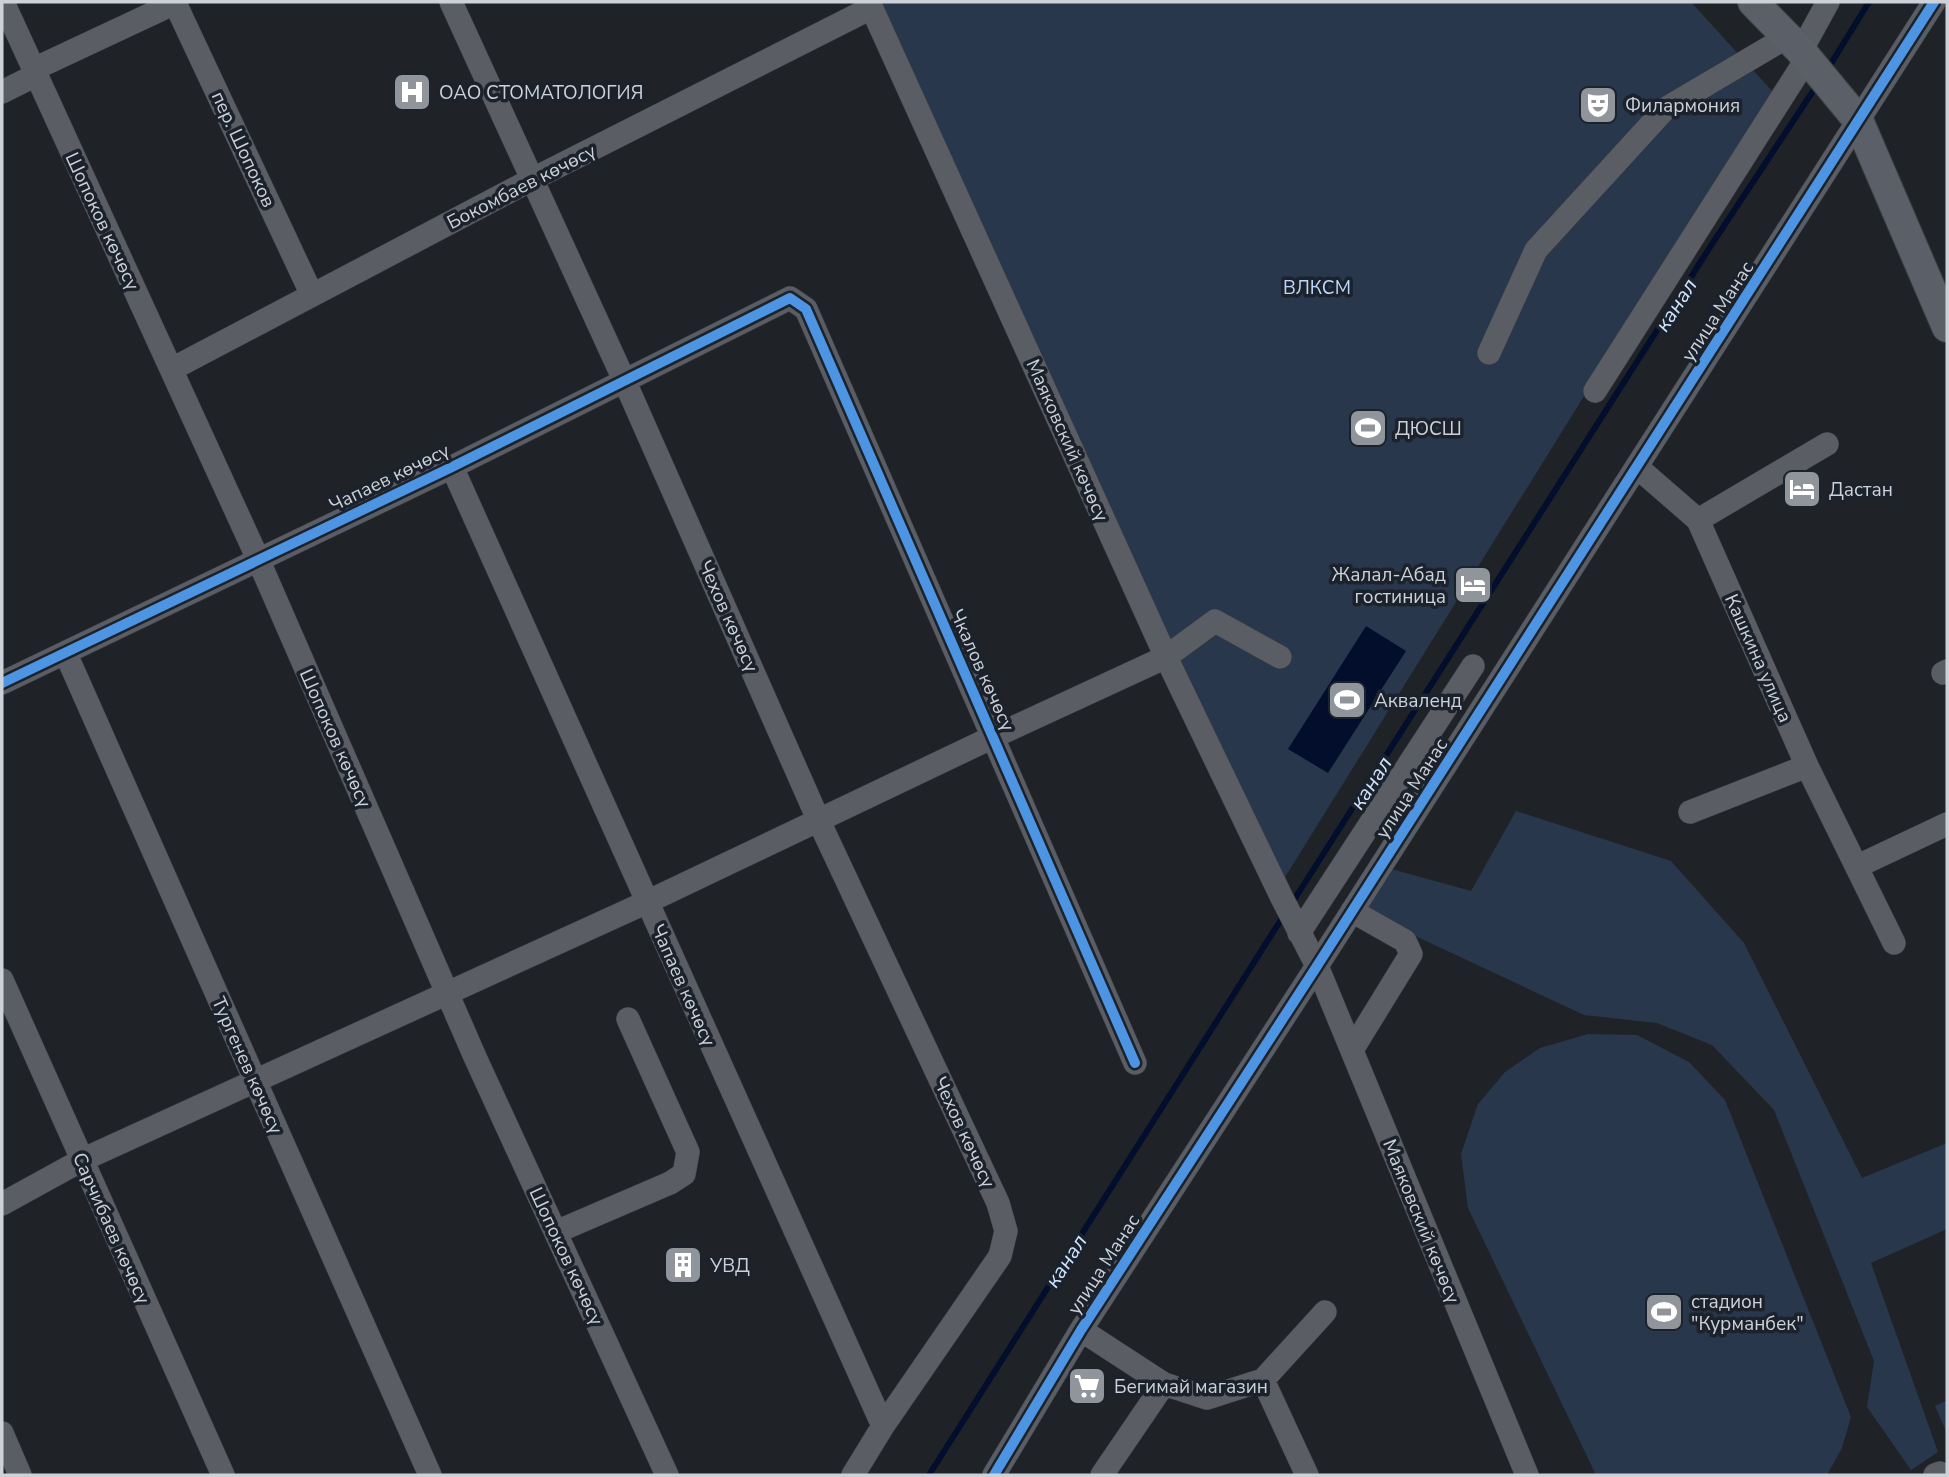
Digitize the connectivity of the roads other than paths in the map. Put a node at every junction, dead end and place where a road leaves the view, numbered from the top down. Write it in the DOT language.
graph roads {
  1 [pos="3,2"];
  2 [pos="176,2"];
  3 [pos="451,2"];
  4 [pos="1753,2"];
  5 [pos="1828,2"];
  6 [pos="1934,2"];
  7 [pos="870,5"];
  8 [pos="1798,48"];
  9 [pos="35,72"];
  10 [pos="2,92"];
  11 [pos="1858,120"];
  12 [pos="533,179"];
  13 [pos="312,295"];
  14 [pos="790,298"];
  15 [pos="1947,327"];
  16 [pos="1489,353"];
  17 [pos="172,369"];
  18 [pos="625,382"];
  19 [pos="1595,391"];
  20 [pos="1827,443"];
  21 [pos="452,467"];
  22 [pos="1637,467"];
  23 [pos="1698,520"];
  24 [pos="258,559"];
  25 [pos="66,654"];
  26 [pos="1166,657"];
  27 [pos="1280,657"];
  28 [pos="1473,666"];
  29 [pos="2,684"];
  30 [pos="993,737"];
  31 [pos="1807,766"];
  32 [pos="1690,813"];
  33 [pos="818,820"];
  34 [pos="1947,824"];
  35 [pos="1858,866"];
  36 [pos="647,902"];
  37 [pos="1352,911"];
  38 [pos="1298,931"];
  39 [pos="1894,943"];
  40 [pos="1317,966"];
  41 [pos="2,980"];
  42 [pos="448,994"];
  43 [pos="628,1019"];
  44 [pos="1352,1050"];
  45 [pos="1135,1063"];
  46 [pos="256,1083"];
  47 [pos="82,1160"];
  48 [pos="2,1204"];
  49 [pos="556,1232"];
  50 [pos="1325,1312"];
  51 [pos="1082,1330"];
  52 [pos="1263,1380"];
  53 [pos="1164,1384"];
  54 [pos="883,1426"];
  55 [pos="2,1433"];
  56 [pos="1107,1472"];
  57 [pos="20,1475"];
  58 [pos="223,1475"];
  59 [pos="430,1475"];
  60 [pos="667,1475"];
  61 [pos="853,1475"];
  62 [pos="994,1475"];
  63 [pos="1307,1475"];
  64 [pos="1527,1475"];
  1 -- 9 [label="street, Шопоков көчөсү"];
  2 -- 9 [label="street, пер. Шопоков"];
  2 -- 13 [label="street, пер. Шопоков"];
  3 -- 12 [label="street, Чехов көчөсү"];
  4 -- 8 [label="main road"];
  5 -- 8 [label="street"];
  6 -- 11 [label="street, улица Манас"];
  7 -- 12 [label="street, Бокомбаев көчөсү"];
  7 -- 26 [label="street, Маяковский көчөсү"];
  8 -- 11 [label="main road"];
  8 -- 16 [label="street"];
  8 -- 19 [label="street"];
  9 -- 10 [label="street, пер. Шопоков"];
  9 -- 17 [label="street, Шопоков көчөсү"];
  11 -- 15 [label="main road"];
  11 -- 22 [label="street, улица Манас"];
  12 -- 13 [label="street, Бокомбаев көчөсү"];
  12 -- 18 [label="street, Чехов көчөсү"];
  13 -- 17 [label="street, Бокомбаев көчөсү"];
  14 -- 18 [label="street, Чапаев көчөсү"];
  14 -- 30 [label="street, Чкалов көчөсү"];
  17 -- 24 [label="street, Шопоков көчөсү"];
  18 -- 21 [label="street, Чапаев көчөсү"];
  18 -- 33 [label="street, Чехов көчөсү"];
  20 -- 23 [label="street"];
  21 -- 24 [label="street, Чапаев көчөсү"];
  21 -- 36 [label="street, Чапаев көчөсү"];
  22 -- 23 [label="street, Кашкина улица"];
  22 -- 37 [label="street, улица Манас"];
  23 -- 31 [label="street, Кашкина улица"];
  24 -- 25 [label="street, Чапаев көчөсү"];
  24 -- 42 [label="street, Шопоков көчөсү"];
  25 -- 29 [label="street, Чапаев көчөсү"];
  25 -- 46 [label="street, Тургенев көчөсү"];
  26 -- 27 [label="street"];
  26 -- 30 [label="street"];
  26 -- 38 [label="street, Маяковский көчөсү"];
  28 -- 38 [label="street"];
  30 -- 33 [label="street"];
  30 -- 45 [label="street, Чкалов көчөсү"];
  31 -- 32 [label="street"];
  31 -- 35 [label="street, Кашкина улица"];
  33 -- 36 [label="street"];
  33 -- 54 [label="street, Чехов көчөсү"];
  34 -- 35 [label="street"];
  35 -- 39 [label="street, Кашкина улица"];
  36 -- 42 [label="street"];
  36 -- 54 [label="street, Чапаев көчөсү"];
  37 -- 40 [label="street, улица Манас"];
  37 -- 44 [label="street"];
  38 -- 40 [label="street, Маяковский көчөсү"];
  40 -- 44 [label="street, Маяковский көчөсү"];
  40 -- 51 [label="street, улица Манас"];
  41 -- 47 [label="street, Сарчибаев көчөсү"];
  42 -- 46 [label="street"];
  42 -- 49 [label="street, Шопоков көчөсү"];
  43 -- 49 [label="street"];
  44 -- 64 [label="street, Маяковский көчөсү"];
  46 -- 47 [label="street"];
  46 -- 59 [label="street, Тургенев көчөсү"];
  47 -- 48 [label="street"];
  47 -- 58 [label="street, Сарчибаев көчөсү"];
  49 -- 60 [label="street, Шопоков көчөсү"];
  50 -- 52 [label="street"];
  51 -- 53 [label="street"];
  51 -- 62 [label="street, улица Манас"];
  52 -- 53 [label="street"];
  52 -- 63 [label="street"];
  53 -- 56 [label="street"];
  54 -- 61 [label="street"];
  55 -- 57 [label="street"];
}
